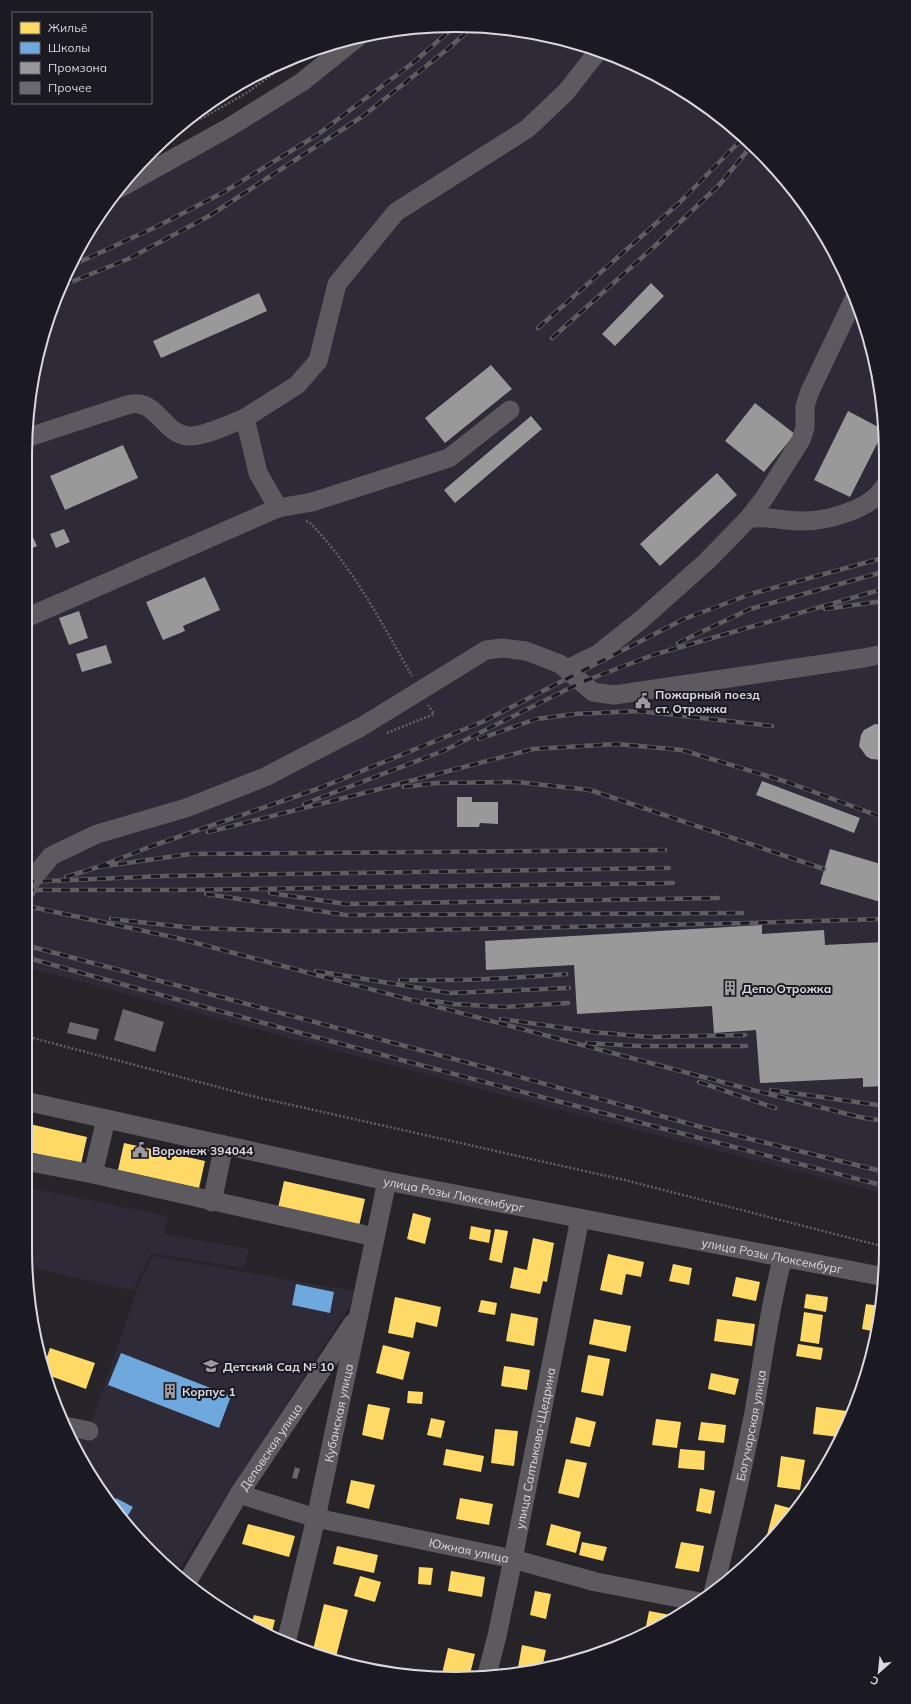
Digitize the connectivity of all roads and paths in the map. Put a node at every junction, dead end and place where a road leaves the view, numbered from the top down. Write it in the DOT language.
graph roads {
  1 [pos="347,46"];
  2 [pos="595,55"];
  3 [pos="274,73"];
  4 [pos="202,117"];
  5 [pos="134,180"];
  6 [pos="851,304"];
  7 [pos="510,410"];
  8 [pos="245,418"];
  9 [pos="33,436"];
  10 [pos="879,495"];
  11 [pos="278,508"];
  12 [pos="748,519"];
  13 [pos="304,520"];
  14 [pos="32,615"];
  15 [pos="879,655"];
  16 [pos="567,669"];
  17 [pos="414,681"];
  18 [pos="426,701"];
  19 [pos="383,734"];
  20 [pos="32,880"];
  21 [pos="32,1038"];
  22 [pos="32,1103"];
  23 [pos="106,1119"];
  24 [pos="224,1146"];
  25 [pos="32,1162"];
  26 [pos="93,1174"];
  27 [pos="387,1182"];
  28 [pos="212,1202"];
  29 [pos="580,1218"];
  30 [pos="375,1238"];
  31 [pos="879,1245"];
  32 [pos="783,1258"];
  33 [pos="878,1276"];
  34 [pos="359,1314"];
  35 [pos="72,1427"];
  36 [pos="89,1431"];
  37 [pos="240,1494"];
  38 [pos="316,1518"];
  39 [pos="512,1559"];
  40 [pos="190,1578"];
  41 [pos="716,1582"];
  42 [pos="692,1600"];
  43 [pos="288,1637"];
  44 [pos="488,1670"];
  1 -- 5 [label="street"];
  2 -- 8 [label="street"];
  3 -- 4 [label="path"];
  6 -- 12 [label="street"];
  7 -- 11 [label="street"];
  8 -- 9 [label="street"];
  8 -- 11 [label="street"];
  10 -- 12 [label="street"];
  11 -- 14 [label="street"];
  12 -- 16 [label="street"];
  13 -- 17 [label="path"];
  15 -- 16 [label="street"];
  16 -- 20 [label="street"];
  18 -- 19 [label="path"];
  21 -- 31 [label="path"];
  22 -- 23 [label="street, улица Розы Люксембург"];
  23 -- 24 [label="street, улица Розы Люксембург"];
  23 -- 26 [label="street"];
  24 -- 27 [label="street, улица Розы Люксембург"];
  24 -- 28 [label="street"];
  25 -- 26 [label="street"];
  26 -- 28 [label="street"];
  27 -- 29 [label="street, улица Розы Люксембург"];
  27 -- 30 [label="street, Кубанская улица"];
  28 -- 30 [label="street"];
  29 -- 32 [label="street, улица Розы Люксембург"];
  29 -- 39 [label="street, улица Салтыкова-Щедрина"];
  30 -- 34 [label="street, Кубанская улица"];
  32 -- 33 [label="street, улица Розы Люксембург"];
  32 -- 41 [label="street, Богучарская улица"];
  34 -- 37 [label="street, Деповская улица"];
  34 -- 38 [label="street, Кубанская улица"];
  35 -- 36 [label="street"];
  37 -- 38 [label="street, Южная улица"];
  37 -- 40 [label="street, Деповская улица"];
  38 -- 39 [label="street, Южная улица"];
  38 -- 43 [label="street, Кубанская улица"];
  39 -- 42 [label="street, Южная улица"];
  39 -- 44 [label="street, улица Салтыкова-Щедрина"];
}
